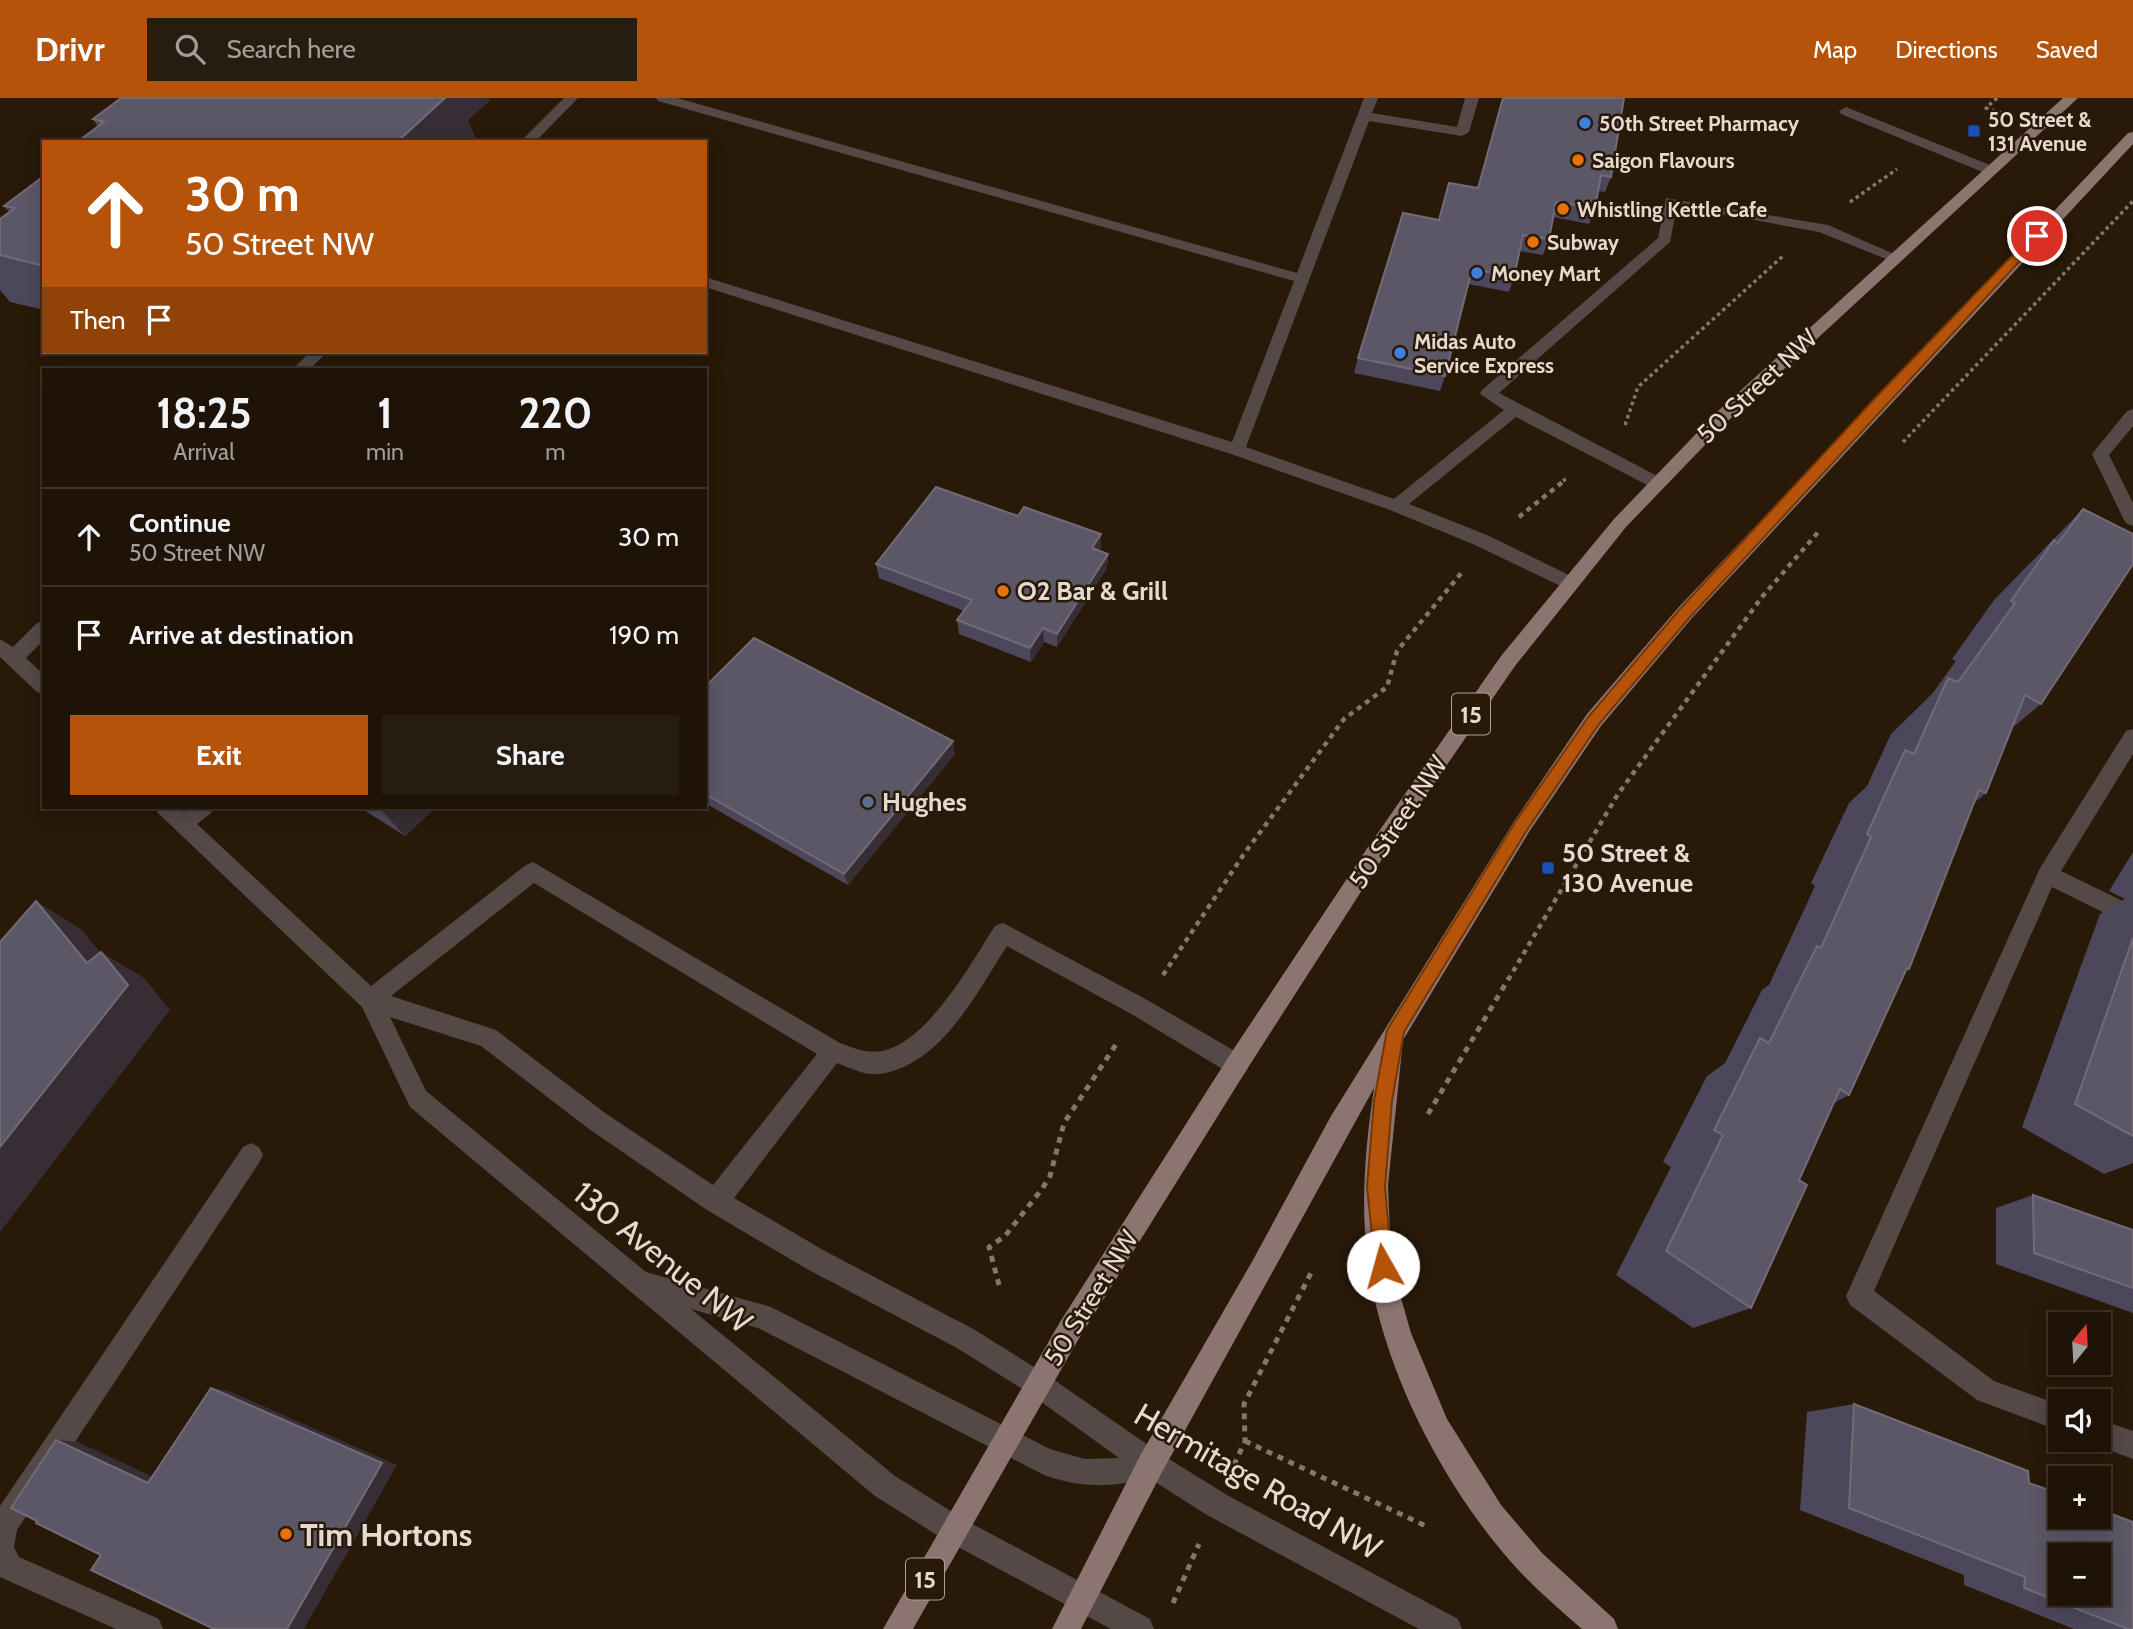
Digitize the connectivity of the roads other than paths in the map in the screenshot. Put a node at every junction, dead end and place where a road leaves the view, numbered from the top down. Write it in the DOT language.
graph roads {
  1 [pos="571,98"];
  2 [pos="663,98"];
  3 [pos="1371,98"];
  4 [pos="1472,98"];
  5 [pos="2071,98"];
  6 [pos="1846,111"];
  7 [pos="1364,116"];
  8 [pos="2133,136"];
  9 [pos="529,140"];
  10 [pos="1990,170"];
  11 [pos="1896,258"];
  12 [pos="1302,279"];
  13 [pos="707,283"];
  14 [pos="317,354"];
  15 [pos="302,368"];
  16 [pos="1515,409"];
  17 [pos="2133,415"];
  18 [pos="1237,450"];
  19 [pos="1657,483"];
  20 [pos="1396,506"];
  21 [pos="2133,520"];
  22 [pos="1569,583"];
  23 [pos="42,629"];
  24 [pos="7,652"];
  25 [pos="42,685"];
  26 [pos="2133,737"];
  27 [pos="167,809"];
  28 [pos="202,809"];
  29 [pos="183,824"];
  30 [pos="2047,874"];
  31 [pos="2133,917"];
  32 [pos="370,1000"];
  33 [pos="1395,1030"];
  34 [pos="833,1051"];
  35 [pos="1237,1065"];
  36 [pos="251,1155"];
  37 [pos="716,1201"];
  38 [pos="640,1281"];
  39 [pos="1038,1384"];
  40 [pos="2048,1414"];
  41 [pos="2111,1437"];
  42 [pos="1006,1440"];
  43 [pos="2133,1445"];
  44 [pos="1151,1464"];
  45 [pos="956,1530"];
  46 [pos="0,1548"];
  47 [pos="1080,1598"];
  48 [pos="149,1629"];
  49 [pos="897,1629"];
  50 [pos="1066,1629"];
  51 [pos="1140,1629"];
  52 [pos="1448,1629"];
  53 [pos="1604,1629"];
  1 -- 9 [label="street"];
  2 -- 12 [label="street"];
  3 -- 7 [label="street"];
  4 -- 7 [label="street"];
  5 -- 10 [label="main road, 50 Street NW / 15"];
  6 -- 10 [label="street"];
  7 -- 12 [label="street"];
  8 -- 33 [label="main road"];
  10 -- 11 [label="main road, 50 Street NW / 15"];
  11 -- 16 [label="street"];
  11 -- 19 [label="main road, 50 Street NW / 15"];
  12 -- 18 [label="street"];
  13 -- 18 [label="street"];
  14 -- 15 [label="street"];
  16 -- 19 [label="street"];
  16 -- 20 [label="street"];
  17 -- 21 [label="street"];
  18 -- 20 [label="street"];
  19 -- 22 [label="main road, 50 Street NW / 15"];
  20 -- 22 [label="street"];
  22 -- 35 [label="main road, 50 Street NW / 15"];
  23 -- 24 [label="street"];
  24 -- 25 [label="street"];
  26 -- 30 [label="street"];
  27 -- 29 [label="street, 130 Avenue NW"];
  28 -- 29 [label="street"];
  29 -- 32 [label="street, 130 Avenue NW"];
  30 -- 31 [label="street"];
  30 -- 40 [label="street"];
  32 -- 34 [label="street"];
  32 -- 37 [label="street, 130 Avenue NW"];
  32 -- 38 [label="street, 130 Avenue NW"];
  33 -- 44 [label="main road"];
  33 -- 53 [label="main road"];
  34 -- 35 [label="street"];
  34 -- 37 [label="street"];
  35 -- 39 [label="main road, 50 Street NW / 15"];
  36 -- 46 [label="street"];
  37 -- 39 [label="street, 130 Avenue NW"];
  38 -- 42 [label="street"];
  38 -- 45 [label="street, 130 Avenue NW"];
  39 -- 42 [label="main road, 50 Street NW / 15"];
  39 -- 44 [label="street, Hermitage Road NW"];
  41 -- 43 [label="street"];
  42 -- 44 [label="street"];
  42 -- 45 [label="main road, 50 Street NW"];
  44 -- 47 [label="main road"];
  44 -- 52 [label="street, Hermitage Road NW"];
  45 -- 47 [label="street"];
  45 -- 49 [label="main road, 50 Street NW / 15"];
  46 -- 48 [label="street"];
  47 -- 50 [label="main road"];
  47 -- 51 [label="street"];
}
